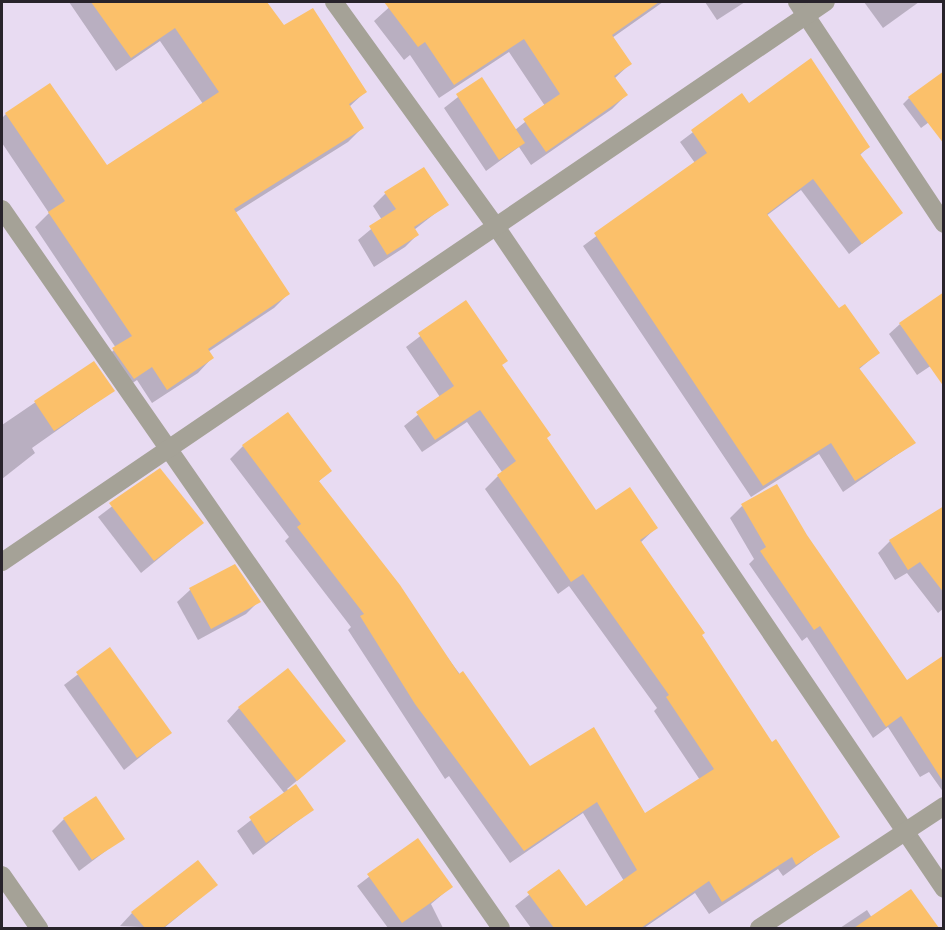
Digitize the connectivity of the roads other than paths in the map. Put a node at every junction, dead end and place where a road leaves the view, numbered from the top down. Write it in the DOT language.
graph roads {
  1 [pos="334,2"];
  2 [pos="826,2"];
  3 [pos="801,8"];
  4 [pos="2,209"];
  5 [pos="944,224"];
  6 [pos="497,228"];
  7 [pos="168,452"];
  8 [pos="2,562"];
  9 [pos="944,806"];
  10 [pos="906,831"];
  11 [pos="2,875"];
  12 [pos="944,889"];
  13 [pos="39,928"];
  14 [pos="501,928"];
  15 [pos="759,928"];
  1 -- 6 [label="street"];
  2 -- 3 [label="street"];
  3 -- 5 [label="street"];
  3 -- 6 [label="street"];
  4 -- 7 [label="street"];
  6 -- 7 [label="street"];
  6 -- 10 [label="street"];
  7 -- 8 [label="street"];
  7 -- 14 [label="street"];
  9 -- 10 [label="street"];
  10 -- 12 [label="street"];
  10 -- 15 [label="street"];
  11 -- 13 [label="street"];
}
